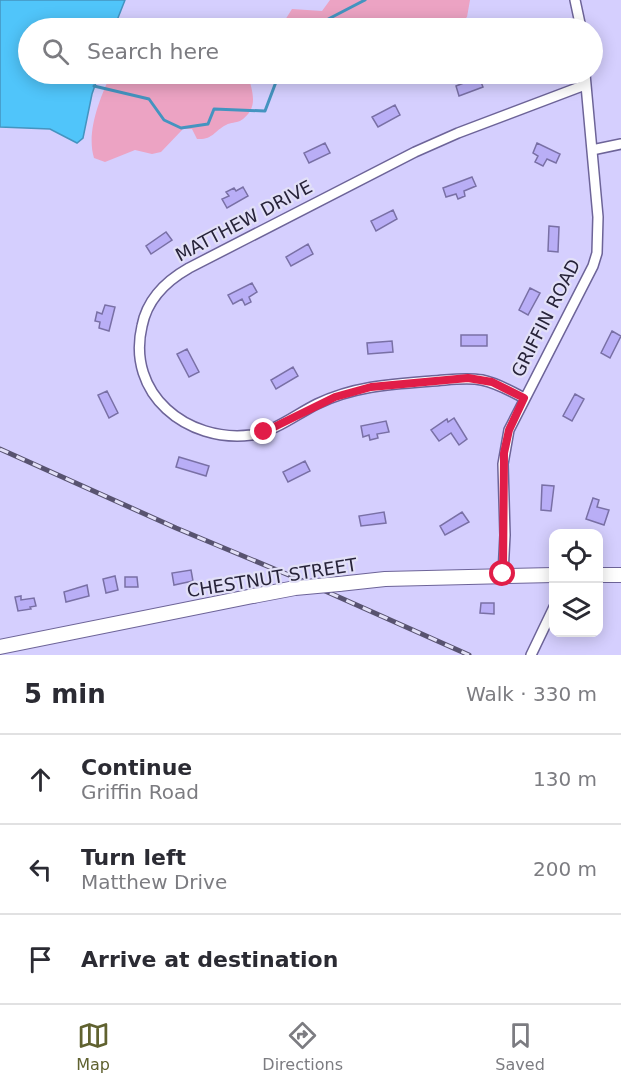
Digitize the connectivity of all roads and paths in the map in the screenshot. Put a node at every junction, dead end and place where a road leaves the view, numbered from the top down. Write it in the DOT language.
graph roads {
  1 [pos="575,0"];
  2 [pos="579,18"];
  3 [pos="585,85"];
  4 [pos="621,144"];
  5 [pos="592,150"];
  6 [pos="524,398"];
  7 [pos="503,574"];
  8 [pos="549,574"];
  9 [pos="603,575"];
  10 [pos="621,575"];
  11 [pos="549,617"];
  12 [pos="0,647"];
  13 [pos="531,655"];
  1 -- 2 [label="street"];
  3 -- 5 [label="street, GRIFFIN ROAD"];
  3 -- 6 [label="street, MATTHEW DRIVE"];
  4 -- 5 [label="street"];
  5 -- 6 [label="street, GRIFFIN ROAD"];
  6 -- 7 [label="street, GRIFFIN ROAD"];
  7 -- 8 [label="main road, CHESTNUT STREET"];
  7 -- 12 [label="main road, CHESTNUT STREET, bridge"];
  9 -- 10 [label="main road"];
  11 -- 13 [label="street"];
}
